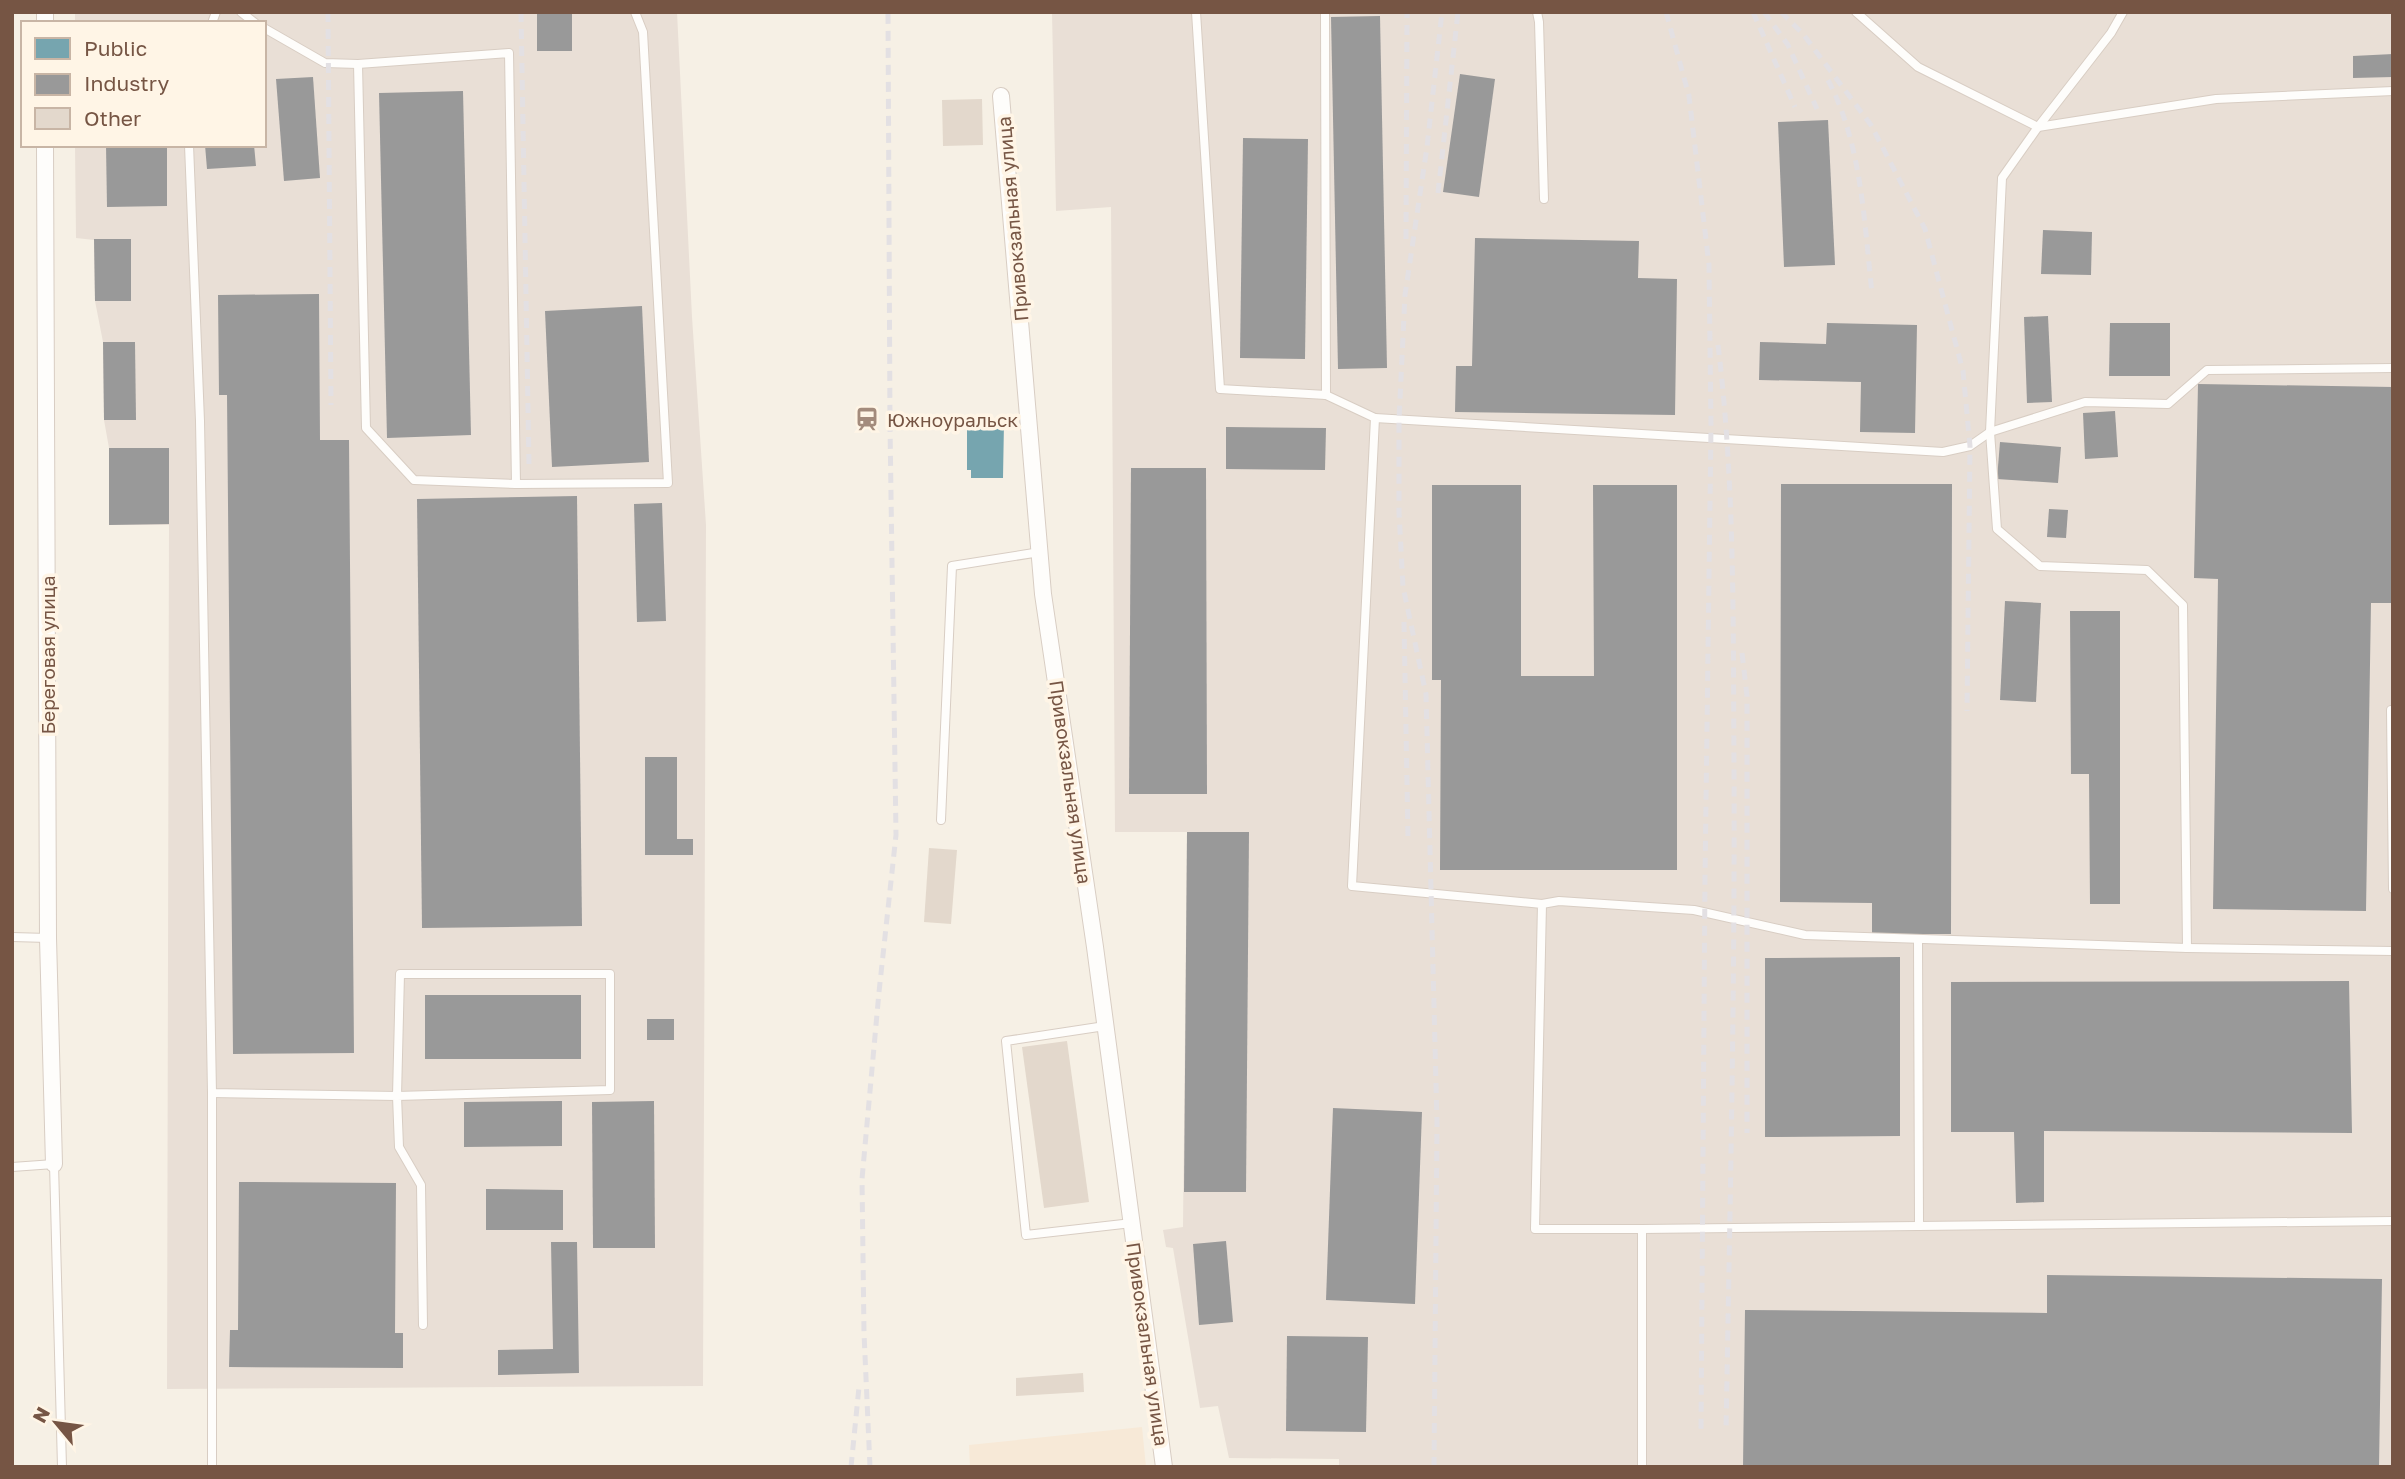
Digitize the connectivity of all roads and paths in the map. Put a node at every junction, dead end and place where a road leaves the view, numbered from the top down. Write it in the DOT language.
graph roads {
  1 [pos="635,12"];
  2 [pos="1196,12"];
  3 [pos="1325,12"];
  4 [pos="1537,12"];
  5 [pos="1856,12"];
  6 [pos="2123,12"];
  7 [pos="266,29"];
  8 [pos="358,64"];
  9 [pos="2393,90"];
  10 [pos="1001,96"];
  11 [pos="2038,127"];
  12 [pos="45,147"];
  13 [pos="189,147"];
  14 [pos="1544,199"];
  15 [pos="2393,368"];
  16 [pos="1326,396"];
  17 [pos="1376,418"];
  18 [pos="1990,432"];
  19 [pos="516,484"];
  20 [pos="1040,552"];
  21 [pos="2391,710"];
  22 [pos="942,820"];
  23 [pos="2393,889"];
  24 [pos="1542,904"];
  25 [pos="12,937"];
  26 [pos="48,938"];
  27 [pos="1918,939"];
  28 [pos="2187,948"];
  29 [pos="2393,951"];
  30 [pos="1105,1026"];
  31 [pos="212,1093"];
  32 [pos="397,1096"];
  33 [pos="54,1164"];
  34 [pos="12,1167"];
  35 [pos="2393,1221"];
  36 [pos="1132,1223"];
  37 [pos="1919,1226"];
  38 [pos="1642,1229"];
  39 [pos="423,1325"];
  40 [pos="62,1467"];
  41 [pos="212,1467"];
  42 [pos="1164,1467"];
  43 [pos="1642,1467"];
  1 -- 19 [label="lane"];
  2 -- 16 [label="lane"];
  3 -- 16 [label="lane"];
  4 -- 14 [label="lane"];
  5 -- 11 [label="lane"];
  6 -- 11 [label="lane"];
  7 -- 8 [label="lane"];
  8 -- 19 [label="lane"];
  8 -- 19 [label="lane"];
  9 -- 11 [label="lane"];
  10 -- 20 [label="street, Привокзальная улица"];
  11 -- 18 [label="lane"];
  12 -- 26 [label="street, Береговая улица"];
  13 -- 31 [label="lane"];
  15 -- 18 [label="lane"];
  16 -- 17 [label="lane"];
  17 -- 18 [label="lane"];
  17 -- 24 [label="lane"];
  18 -- 28 [label="lane"];
  20 -- 22 [label="lane"];
  20 -- 30 [label="street, Привокзальная улица"];
  21 -- 23 [label="lane"];
  24 -- 27 [label="lane"];
  24 -- 38 [label="lane"];
  25 -- 26 [label="lane"];
  26 -- 33 [label="street, Береговая улица"];
  27 -- 28 [label="lane"];
  27 -- 37 [label="lane"];
  28 -- 29 [label="lane"];
  30 -- 36 [label="street, Привокзальная улица"];
  30 -- 36 [label="lane"];
  31 -- 32 [label="lane"];
  31 -- 41 [label="lane"];
  32 -- 32 [label="lane"];
  32 -- 39 [label="lane"];
  33 -- 34 [label="lane"];
  33 -- 40 [label="lane"];
  35 -- 37 [label="lane"];
  36 -- 42 [label="street, Привокзальная улица"];
  37 -- 38 [label="lane"];
  38 -- 43 [label="lane"];
}
